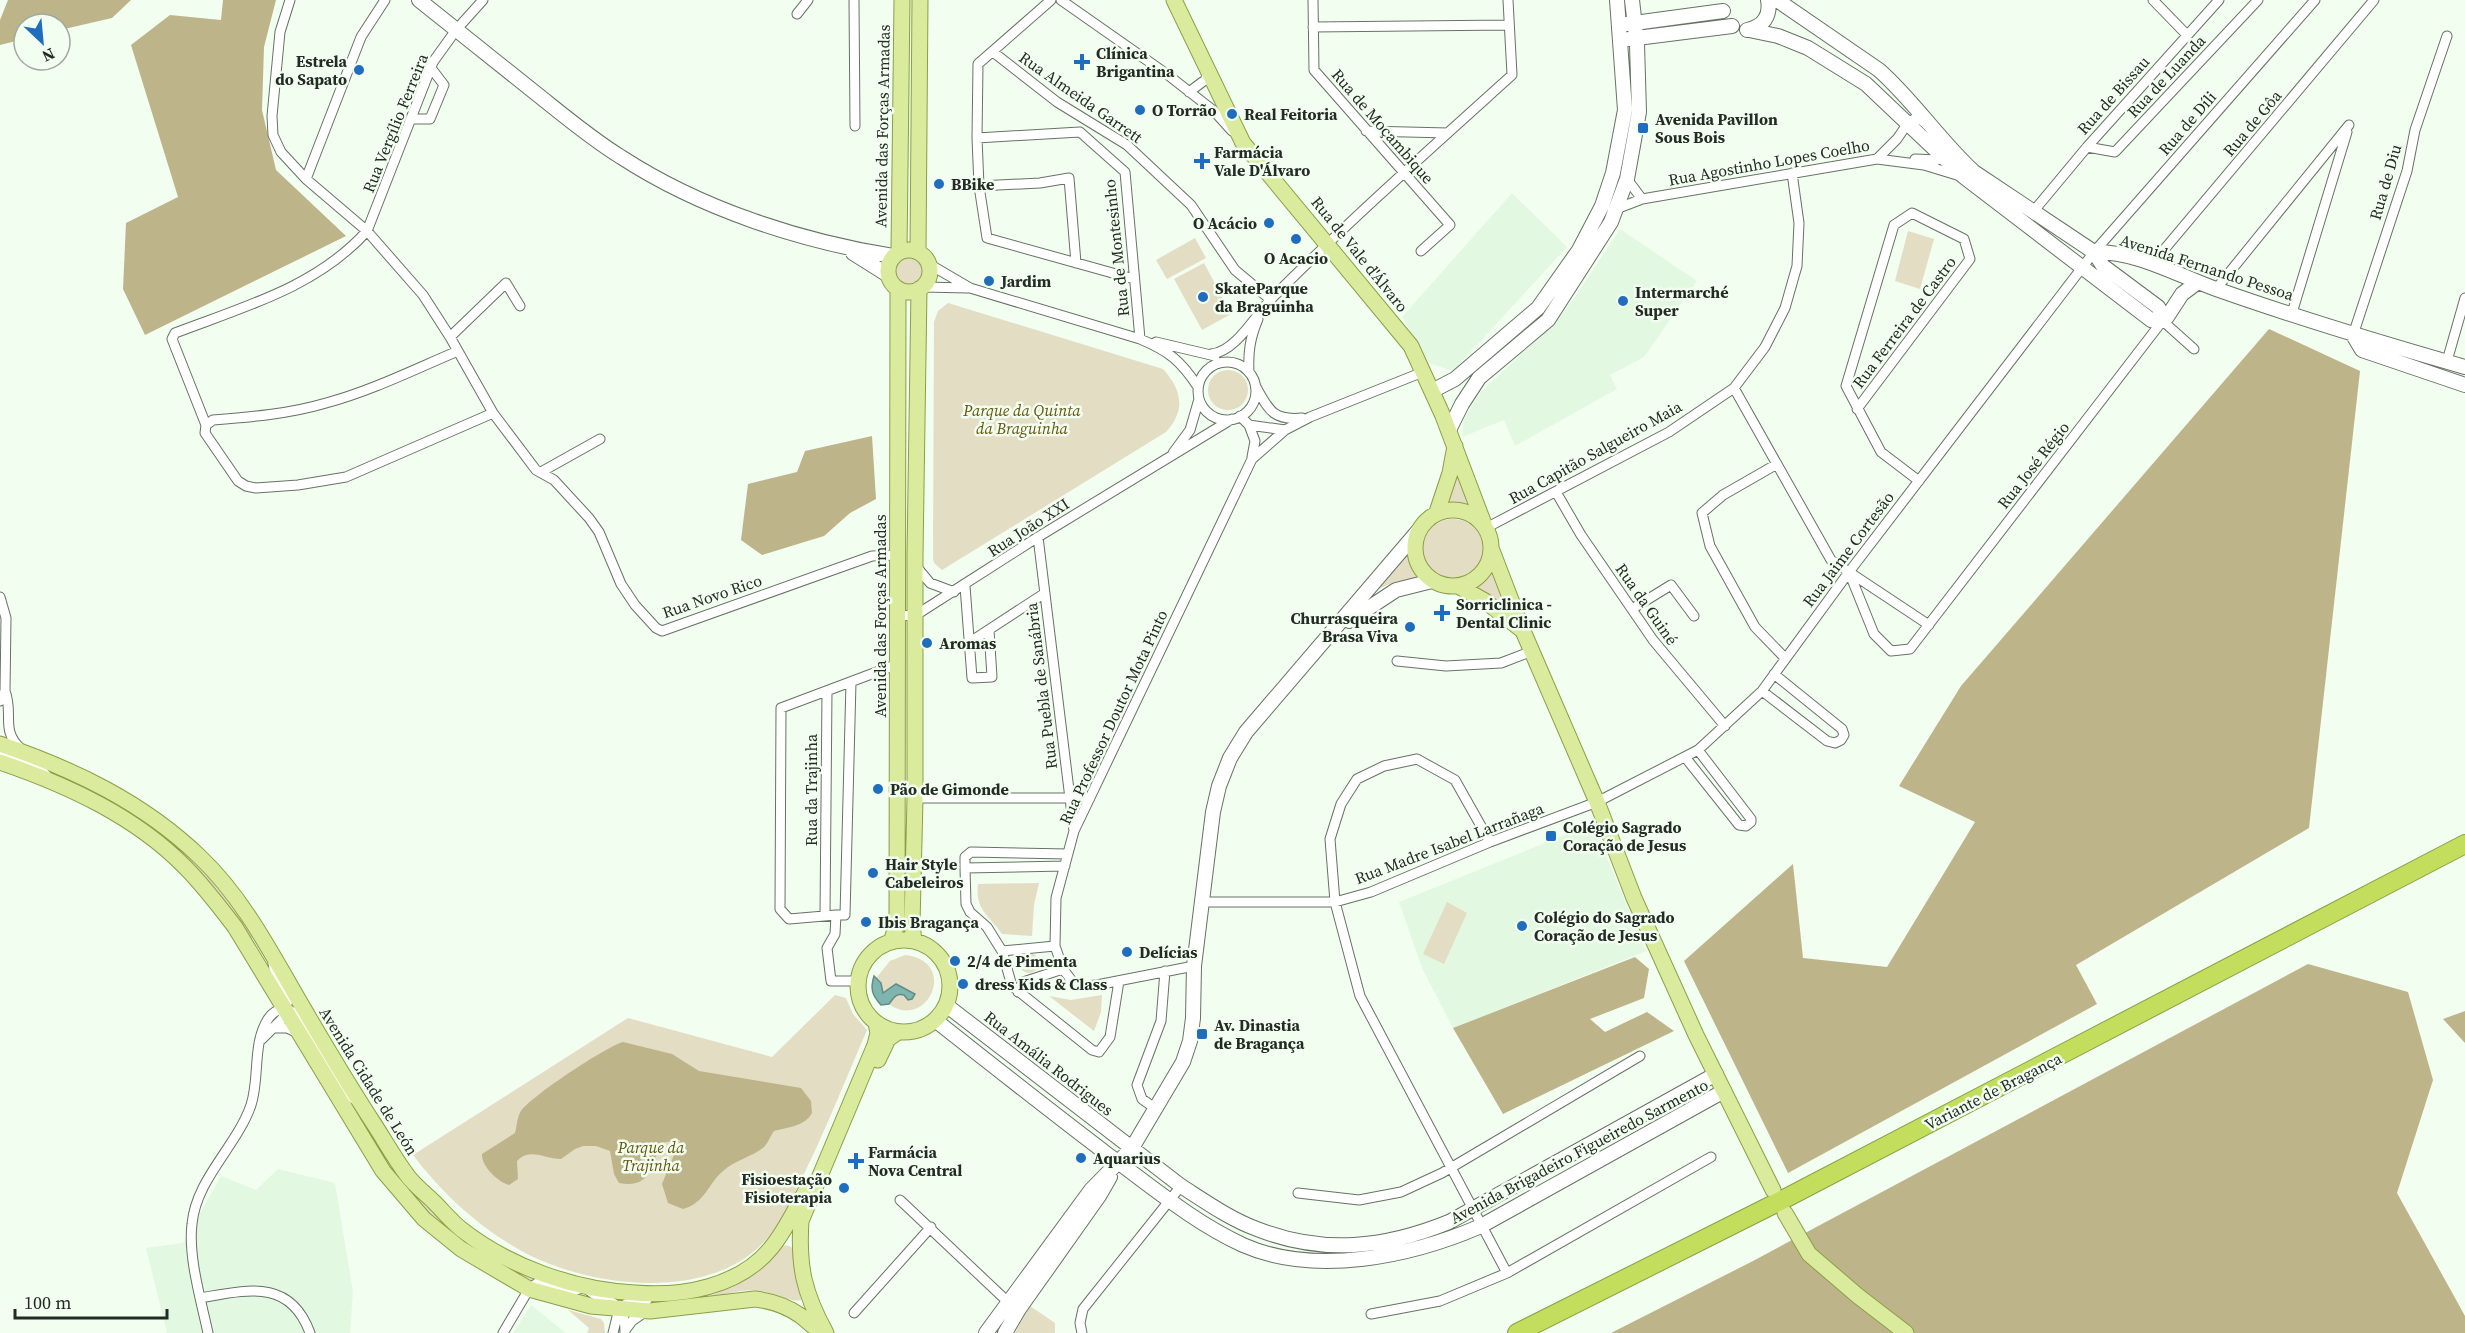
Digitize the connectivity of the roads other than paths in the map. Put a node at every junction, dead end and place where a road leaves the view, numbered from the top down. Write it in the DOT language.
graph roads {
  1 [pos="290,0"];
  2 [pos="386,0"];
  3 [pos="419,0"];
  4 [pos="483,0"];
  5 [pos="808,0"];
  6 [pos="854,0"];
  7 [pos="902,0"];
  8 [pos="920,0"];
  9 [pos="1051,0"];
  10 [pos="1061,0"];
  11 [pos="1174,0"];
  12 [pos="1313,0"];
  13 [pos="1508,0"];
  14 [pos="1617,0"];
  15 [pos="1632,0"];
  16 [pos="1768,0"];
  17 [pos="1776,0"];
  18 [pos="2152,0"];
  19 [pos="2219,0"];
  20 [pos="2258,0"];
  21 [pos="2315,0"];
  22 [pos="2374,0"];
  23 [pos="1724,5"];
  24 [pos="797,14"];
  25 [pos="1635,23"];
  26 [pos="1619,24"];
  27 [pos="1509,25"];
  28 [pos="1732,26"];
  29 [pos="1313,27"];
  30 [pos="456,30"];
  31 [pos="1749,30"];
  32 [pos="2187,34"];
  33 [pos="2447,36"];
  34 [pos="1636,38"];
  35 [pos="1621,40"];
  36 [pos="993,52"];
  37 [pos="431,68"];
  38 [pos="1209,72"];
  39 [pos="1189,92"];
  40 [pos="411,119"];
  41 [pos="1908,123"];
  42 [pos="855,126"];
  43 [pos="1934,130"];
  44 [pos="1366,131"];
  45 [pos="1448,133"];
  46 [pos="977,138"];
  47 [pos="1243,143"];
  48 [pos="2087,147"];
  49 [pos="1945,152"];
  50 [pos="1877,159"];
  51 [pos="1898,161"];
  52 [pos="1404,173"];
  53 [pos="1792,173"];
  54 [pos="1964,177"];
  55 [pos="306,179"];
  56 [pos="1627,179"];
  57 [pos="979,186"];
  58 [pos="1642,199"];
  59 [pos="1616,209"];
  60 [pos="2032,213"];
  61 [pos="367,231"];
  62 [pos="1327,243"];
  63 [pos="846,248"];
  64 [pos="918,251"];
  65 [pos="1421,251"];
  66 [pos="2094,252"];
  67 [pos="896,254"];
  68 [pos="1076,263"];
  69 [pos="930,264"];
  70 [pos="2152,264"];
  71 [pos="2083,268"];
  72 [pos="888,275"];
  73 [pos="1134,279"];
  74 [pos="2198,282"];
  75 [pos="921,288"];
  76 [pos="970,288"];
  77 [pos="898,289"];
  78 [pos="2216,289"];
  79 [pos="2465,298"];
  80 [pos="1268,303"];
  81 [pos="520,306"];
  82 [pos="2292,313"];
  83 [pos="2162,320"];
  84 [pos="2353,335"];
  85 [pos="450,337"];
  86 [pos="1140,339"];
  87 [pos="2194,349"];
  88 [pos="458,351"];
  89 [pos="1211,354"];
  90 [pos="1228,362"];
  91 [pos="2447,362"];
  92 [pos="2465,367"];
  93 [pos="1249,372"];
  94 [pos="1423,372"];
  95 [pos="2465,385"];
  96 [pos="1255,386"];
  97 [pos="1198,387"];
  98 [pos="1734,388"];
  99 [pos="1432,391"];
  100 [pos="1199,399"];
  101 [pos="1268,408"];
  102 [pos="1857,409"];
  103 [pos="492,413"];
  104 [pos="1236,417"];
  105 [pos="1310,417"];
  106 [pos="206,425"];
  107 [pos="1249,425"];
  108 [pos="1270,429"];
  109 [pos="1285,429"];
  110 [pos="1449,430"];
  111 [pos="600,439"];
  112 [pos="1455,446"];
  113 [pos="1262,448"];
  114 [pos="1172,455"];
  115 [pos="1252,459"];
  116 [pos="1777,464"];
  117 [pos="541,472"];
  118 [pos="1919,481"];
  119 [pos="1556,492"];
  120 [pos="1437,512"];
  121 [pos="1485,526"];
  122 [pos="1418,531"];
  123 [pos="1038,537"];
  124 [pos="1491,548"];
  125 [pos="897,558"];
  126 [pos="915,565"];
  127 [pos="1850,572"];
  128 [pos="1432,581"];
  129 [pos="965,586"];
  130 [pos="1458,586"];
  131 [pos="954,592"];
  132 [pos="1045,593"];
  133 [pos="0,597"];
  134 [pos="1632,609"];
  135 [pos="916,615"];
  136 [pos="898,616"];
  137 [pos="1694,616"];
  138 [pos="1929,625"];
  139 [pos="989,630"];
  140 [pos="1335,630"];
  141 [pos="1524,631"];
  142 [pos="970,642"];
  143 [pos="1532,651"];
  144 [pos="1785,658"];
  145 [pos="1397,661"];
  146 [pos="898,664"];
  147 [pos="1774,674"];
  148 [pos="851,682"];
  149 [pos="826,691"];
  150 [pos="1762,691"];
  151 [pos="3,699"];
  152 [pos="1725,726"];
  153 [pos="0,734"];
  154 [pos="0,744"];
  155 [pos="0,750"];
  156 [pos="1698,750"];
  157 [pos="26,753"];
  158 [pos="1685,757"];
  159 [pos="0,762"];
  160 [pos="49,778"];
  161 [pos="1070,797"];
  162 [pos="915,798"];
  163 [pos="1090,798"];
  164 [pos="1597,802"];
  165 [pos="1074,831"];
  166 [pos="1490,842"];
  167 [pos="2465,844"];
  168 [pos="1068,854"];
  169 [pos="1065,866"];
  170 [pos="965,868"];
  171 [pos="1202,902"];
  172 [pos="1335,902"];
  173 [pos="825,915"];
  174 [pos="836,915"];
  175 [pos="914,941"];
  176 [pos="891,942"];
  177 [pos="1055,946"];
  178 [pos="1002,951"];
  179 [pos="271,952"];
  180 [pos="1194,966"];
  181 [pos="1063,969"];
  182 [pos="1165,971"];
  183 [pos="859,981"];
  184 [pos="1119,981"];
  185 [pos="269,982"];
  186 [pos="1018,992"];
  187 [pos="946,1005"];
  188 [pos="285,1009"];
  189 [pos="935,1020"];
  190 [pos="876,1023"];
  191 [pos="270,1024"];
  192 [pos="898,1032"];
  193 [pos="300,1034"];
  194 [pos="1640,1056"];
  195 [pos="1716,1074"];
  196 [pos="1724,1091"];
  197 [pos="361,1104"];
  198 [pos="1156,1109"];
  199 [pos="1132,1148"];
  200 [pos="1711,1157"];
  201 [pos="1119,1162"];
  202 [pos="1450,1167"];
  203 [pos="815,1183"];
  204 [pos="1181,1186"];
  205 [pos="1773,1190"];
  206 [pos="1298,1193"];
  207 [pos="900,1200"];
  208 [pos="1170,1202"];
  209 [pos="1473,1209"];
  210 [pos="1785,1213"];
  211 [pos="1481,1226"];
  212 [pos="931,1227"];
  213 [pos="773,1246"];
  214 [pos="804,1249"];
  215 [pos="1507,1273"];
  216 [pos="728,1281"];
  217 [pos="585,1287"];
  218 [pos="529,1289"];
  219 [pos="811,1294"];
  220 [pos="200,1298"];
  221 [pos="1009,1303"];
  222 [pos="599,1306"];
  223 [pos="787,1308"];
  224 [pos="621,1309"];
  225 [pos="646,1311"];
  226 [pos="854,1313"];
  227 [pos="1371,1314"];
  228 [pos="613,1330"];
  229 [pos="626,1331"];
  230 [pos="991,1331"];
  231 [pos="830,1332"];
  232 [pos="208,1333"];
  233 [pos="310,1333"];
  234 [pos="503,1333"];
  235 [pos="1005,1333"];
  236 [pos="1082,1333"];
  237 [pos="1517,1333"];
  238 [pos="1906,1333"];
  1 -- 55 [label="street, Rua Novo Rico"];
  2 -- 55 [label="street"];
  3 -- 30 [label="street"];
  4 -- 30 [label="street, Rua Vergílio Ferreira"];
  5 -- 24 [label="street"];
  6 -- 42 [label="street"];
  7 -- 67 [label="main road, Avenida das Forças Armadas"];
  8 -- 64 [label="main road"];
  9 -- 36 [label="street"];
  10 -- 39 [label="street, Rua de Vale d'Álvaro"];
  11 -- 38 [label="main road"];
  12 -- 29 [label="street, Rua de Moçambique"];
  13 -- 27 [label="street"];
  14 -- 26 [label="street"];
  15 -- 25 [label="street"];
  16 -- 31 [label="street"];
  17 -- 43 [label="street, Avenida Fernando Pessoa"];
  18 -- 32 [label="street"];
  19 -- 32 [label="street, Rua de Bissau"];
  20 -- 48 [label="street, Rua de Luanda"];
  21 -- 66 [label="street, Rua de Díli"];
  22 -- 70 [label="street, Rua de Gôa"];
  23 -- 25 [label="street"];
  23 -- 28 [label="street"];
  25 -- 26 [label="street"];
  25 -- 34 [label="street"];
  26 -- 35 [label="street"];
  27 -- 29 [label="street"];
  27 -- 45 [label="street"];
  28 -- 31 [label="street"];
  28 -- 34 [label="street"];
  29 -- 44 [label="street, Rua de Moçambique"];
  30 -- 37 [label="street, Rua Vergílio Ferreira"];
  30 -- 63 [label="street"];
  31 -- 41 [label="street"];
  32 -- 48 [label="street, Rua de Bissau"];
  33 -- 84 [label="street, Rua de Diu"];
  34 -- 35 [label="street"];
  34 -- 56 [label="street"];
  35 -- 99 [label="street"];
  36 -- 46 [label="street"];
  36 -- 80 [label="street, Rua Almeida Garrett"];
  37 -- 40 [label="street, Rua Vergílio Ferreira"];
  37 -- 40 [label="street"];
  38 -- 39 [label="street"];
  38 -- 47 [label="main road"];
  39 -- 47 [label="street, Rua de Vale d'Álvaro"];
  40 -- 61 [label="street, Rua Vergílio Ferreira"];
  41 -- 43 [label="street"];
  41 -- 49 [label="street"];
  41 -- 50 [label="street"];
  43 -- 49 [label="street, Avenida Fernando Pessoa"];
  44 -- 45 [label="street"];
  44 -- 52 [label="street, Rua de Moçambique"];
  45 -- 52 [label="street"];
  46 -- 57 [label="street"];
  46 -- 73 [label="street, Rua de Montesinho"];
  47 -- 62 [label="main road, Rua de Vale d'Álvaro"];
  48 -- 60 [label="street, Rua de Bissau"];
  49 -- 51 [label="street"];
  49 -- 54 [label="street"];
  49 -- 60 [label="street, Avenida Fernando Pessoa"];
  50 -- 51 [label="street, Rua Agostinho Lopes Coelho"];
  50 -- 53 [label="street, Rua Agostinho Lopes Coelho"];
  51 -- 54 [label="street, Rua Agostinho Lopes Coelho"];
  52 -- 62 [label="street"];
  52 -- 65 [label="street, Rua de Moçambique"];
  53 -- 58 [label="street, Rua Agostinho Lopes Coelho"];
  53 -- 98 [label="street, Rua Capitão Salgueiro Maia"];
  54 -- 71 [label="street"];
  55 -- 61 [label="street, Rua Novo Rico"];
  56 -- 58 [label="street"];
  56 -- 59 [label="street"];
  57 -- 68 [label="street"];
  57 -- 68 [label="street"];
  58 -- 59 [label="street, Rua Agostinho Lopes Coelho"];
  59 -- 110 [label="street"];
  60 -- 66 [label="street, Avenida Fernando Pessoa"];
  61 -- 85 [label="street, Rua Novo Rico"];
  61 -- 106 [label="street"];
  62 -- 80 [label="street"];
  62 -- 94 [label="main road, Rua de Vale d'Álvaro"];
  63 -- 67 [label="street"];
  63 -- 72 [label="street"];
  64 -- 67 [label="main road"];
  64 -- 69 [label="main road"];
  66 -- 70 [label="street, Avenida Fernando Pessoa"];
  66 -- 71 [label="street, Rua de Díli"];
  66 -- 83 [label="street"];
  67 -- 72 [label="main road, Avenida das Forças Armadas"];
  68 -- 73 [label="street"];
  69 -- 75 [label="main road"];
  69 -- 76 [label="street"];
  70 -- 74 [label="street, Avenida Fernando Pessoa"];
  71 -- 83 [label="street"];
  71 -- 118 [label="street, Rua Jaime Cortesão"];
  72 -- 77 [label="main road"];
  73 -- 86 [label="street, Rua de Montesinho"];
  74 -- 78 [label="street, Avenida Fernando Pessoa"];
  74 -- 83 [label="street"];
  75 -- 76 [label="street"];
  75 -- 77 [label="main road"];
  75 -- 126 [label="main road"];
  76 -- 86 [label="street"];
  77 -- 125 [label="main road, Avenida das Forças Armadas"];
  78 -- 82 [label="street, Avenida Fernando Pessoa"];
  78 -- 82 [label="street"];
  79 -- 91 [label="street"];
  80 -- 89 [label="street"];
  80 -- 93 [label="street"];
  81 -- 85 [label="street"];
  82 -- 84 [label="street, Avenida Fernando Pessoa"];
  83 -- 87 [label="street"];
  83 -- 138 [label="street, Rua José Régio"];
  84 -- 91 [label="street, Avenida Fernando Pessoa"];
  84 -- 95 [label="street, Avenida Fernando Pessoa"];
  85 -- 88 [label="street, Rua Novo Rico"];
  86 -- 89 [label="street"];
  86 -- 97 [label="street"];
  88 -- 103 [label="street, Rua Novo Rico"];
  88 -- 106 [label="street"];
  89 -- 90 [label="street"];
  90 -- 93 [label="street"];
  90 -- 97 [label="street"];
  91 -- 92 [label="street, Avenida Fernando Pessoa"];
  93 -- 96 [label="street"];
  94 -- 99 [label="main road, Rua de Vale d'Álvaro"];
  94 -- 105 [label="street"];
  96 -- 101 [label="street"];
  96 -- 104 [label="street"];
  97 -- 100 [label="street"];
  98 -- 116 [label="street"];
  98 -- 119 [label="street, Rua Capitão Salgueiro Maia"];
  99 -- 110 [label="main road, Rua de Vale d'Álvaro"];
  100 -- 104 [label="street"];
  100 -- 114 [label="street, Rua João XXI"];
  101 -- 105 [label="street"];
  101 -- 108 [label="street, Rua Professor Doutor Mota Pinto"];
  102 -- 102 [label="street, Rua Ferreira de Castro"];
  102 -- 118 [label="street, Rua Ferreira de Castro"];
  103 -- 106 [label="street"];
  103 -- 117 [label="street, Rua Novo Rico"];
  104 -- 107 [label="street"];
  104 -- 114 [label="street, Rua João XXI"];
  105 -- 109 [label="street"];
  107 -- 108 [label="street"];
  107 -- 115 [label="street, Rua Professor Doutor Mota Pinto"];
  108 -- 109 [label="street"];
  108 -- 113 [label="street, Rua Professor Doutor Mota Pinto"];
  109 -- 113 [label="street, Rua Professor Doutor Mota Pinto"];
  110 -- 112 [label="main road, Rua de Vale d'Álvaro"];
  111 -- 117 [label="street"];
  112 -- 120 [label="main road"];
  112 -- 121 [label="main road, Rua de Vale d'Álvaro"];
  113 -- 115 [label="street, Rua Professor Doutor Mota Pinto"];
  114 -- 123 [label="street, Rua João XXI"];
  115 -- 163 [label="street, Rua Professor Doutor Mota Pinto"];
  116 -- 127 [label="street"];
  116 -- 144 [label="street"];
  117 -- 125 [label="street, Rua Novo Rico"];
  118 -- 127 [label="street, Rua Jaime Cortesão"];
  119 -- 121 [label="street, Rua Capitão Salgueiro Maia"];
  119 -- 134 [label="street, Rua da Guiné"];
  120 -- 121 [label="main road"];
  120 -- 122 [label="main road"];
  121 -- 124 [label="main road"];
  122 -- 128 [label="main road"];
  122 -- 140 [label="street"];
  123 -- 129 [label="street, Rua João XXI"];
  123 -- 132 [label="street, Rua Puebla de Sanábria"];
  124 -- 130 [label="main road"];
  124 -- 141 [label="main road"];
  125 -- 135 [label="main road"];
  125 -- 136 [label="main road, Avenida das Forças Armadas"];
  126 -- 131 [label="street"];
  126 -- 135 [label="main road"];
  127 -- 138 [label="street"];
  127 -- 138 [label="street, Rua José Régio"];
  127 -- 144 [label="street, Rua Jaime Cortesão"];
  128 -- 130 [label="main road"];
  128 -- 140 [label="street"];
  129 -- 131 [label="street, Rua João XXI"];
  129 -- 142 [label="street"];
  130 -- 141 [label="main road"];
  131 -- 135 [label="street, Rua João XXI"];
  132 -- 139 [label="street"];
  132 -- 161 [label="street, Rua Puebla de Sanábria"];
  133 -- 151 [label="street"];
  134 -- 137 [label="street"];
  134 -- 152 [label="street, Rua da Guiné"];
  135 -- 136 [label="street, Rua João XXI"];
  135 -- 162 [label="main road"];
  136 -- 146 [label="main road, Avenida das Forças Armadas"];
  139 -- 142 [label="street"];
  139 -- 142 [label="street"];
  140 -- 171 [label="street"];
  141 -- 143 [label="main road"];
  143 -- 145 [label="street"];
  143 -- 164 [label="main road"];
  144 -- 147 [label="street, Rua Jaime Cortesão"];
  146 -- 148 [label="street"];
  146 -- 176 [label="main road, Avenida das Forças Armadas"];
  147 -- 150 [label="street, Rua Jaime Cortesão"];
  147 -- 150 [label="street"];
  148 -- 149 [label="street"];
  148 -- 174 [label="street"];
  149 -- 173 [label="street, Rua da Trajinha"];
  149 -- 173 [label="street"];
  150 -- 152 [label="street, Rua Jaime Cortesão"];
  151 -- 153 [label="street"];
  151 -- 157 [label="street"];
  152 -- 156 [label="street, Rua Jaime Cortesão"];
  154 -- 157 [label="main road, Avenida Cidade de León"];
  155 -- 160 [label="street"];
  156 -- 158 [label="street, Rua Jaime Cortesão"];
  156 -- 158 [label="street"];
  157 -- 179 [label="main road, Avenida Cidade de León"];
  158 -- 164 [label="street, Rua Jaime Cortesão"];
  159 -- 160 [label="main road, Avenida Cidade de León"];
  160 -- 185 [label="main road, Avenida Cidade de León"];
  161 -- 162 [label="street"];
  161 -- 163 [label="street"];
  161 -- 165 [label="street, Rua Puebla de Sanábria"];
  162 -- 175 [label="main road"];
  163 -- 165 [label="street, Rua Professor Doutor Mota Pinto"];
  164 -- 166 [label="street, Rua Madre Isabel Larrañaga"];
  164 -- 195 [label="main road"];
  165 -- 168 [label="street, Rua Professor Doutor Mota Pinto"];
  166 -- 172 [label="street, Rua Madre Isabel Larrañaga"];
  166 -- 172 [label="street"];
  167 -- 237 [label="highway, Variante de Bragança"];
  168 -- 169 [label="street, Rua Professor Doutor Mota Pinto"];
  168 -- 170 [label="street"];
  169 -- 170 [label="street"];
  169 -- 177 [label="street, Rua Professor Doutor Mota Pinto"];
  170 -- 178 [label="street"];
  171 -- 172 [label="street, Rua Madre Isabel Larrañaga"];
  171 -- 180 [label="street"];
  172 -- 202 [label="street"];
  173 -- 174 [label="street"];
  174 -- 183 [label="street"];
  175 -- 176 [label="main road"];
  175 -- 187 [label="main road"];
  176 -- 183 [label="main road"];
  177 -- 178 [label="street"];
  177 -- 181 [label="street, Rua Professor Doutor Mota Pinto"];
  178 -- 186 [label="street"];
  179 -- 188 [label="street"];
  179 -- 197 [label="main road, Avenida Cidade de León"];
  180 -- 182 [label="street"];
  180 -- 198 [label="street"];
  181 -- 184 [label="street"];
  181 -- 186 [label="street"];
  182 -- 184 [label="street"];
  182 -- 198 [label="street"];
  183 -- 190 [label="main road"];
  184 -- 186 [label="street"];
  185 -- 188 [label="main road, Avenida Cidade de León"];
  185 -- 191 [label="street"];
  187 -- 189 [label="main road"];
  187 -- 199 [label="street, Rua Amália Rodrigues"];
  188 -- 191 [label="street"];
  188 -- 193 [label="main road, Avenida Cidade de León"];
  188 -- 197 [label="street"];
  189 -- 192 [label="main road"];
  189 -- 201 [label="street"];
  190 -- 192 [label="main road"];
  190 -- 203 [label="main road"];
  191 -- 193 [label="street"];
  191 -- 220 [label="street"];
  192 -- 214 [label="main road"];
  193 -- 218 [label="main road, Avenida Cidade de León"];
  194 -- 202 [label="street"];
  195 -- 196 [label="main road"];
  195 -- 209 [label="street, Avenida Brigadeiro Figueiredo Sarmento"];
  196 -- 205 [label="main road"];
  196 -- 211 [label="street, Avenida Brigadeiro Figueiredo Sarmento"];
  197 -- 217 [label="main road, Avenida Cidade de León"];
  198 -- 199 [label="street"];
  199 -- 201 [label="street"];
  199 -- 204 [label="street, Avenida Brigadeiro Figueiredo Sarmento"];
  200 -- 215 [label="street"];
  201 -- 208 [label="street, Avenida Brigadeiro Figueiredo Sarmento"];
  201 -- 221 [label="street"];
  201 -- 235 [label="street"];
  202 -- 206 [label="street"];
  202 -- 209 [label="street"];
  203 -- 213 [label="main road, Avenida Cidade de León"];
  203 -- 214 [label="main road"];
  204 -- 208 [label="street"];
  204 -- 209 [label="street, Avenida Brigadeiro Figueiredo Sarmento"];
  207 -- 212 [label="street"];
  208 -- 211 [label="street, Avenida Brigadeiro Figueiredo Sarmento"];
  208 -- 236 [label="street"];
  209 -- 211 [label="street"];
  210 -- 238 [label="main road"];
  211 -- 215 [label="street"];
  212 -- 221 [label="street"];
  212 -- 226 [label="street"];
  213 -- 214 [label="main road"];
  213 -- 216 [label="main road, Avenida Cidade de León"];
  214 -- 219 [label="main road"];
  215 -- 227 [label="street"];
  216 -- 217 [label="main road, Avenida Cidade de León"];
  216 -- 224 [label="street"];
  217 -- 218 [label="street"];
  217 -- 224 [label="street"];
  218 -- 222 [label="main road, Avenida Cidade de León"];
  218 -- 234 [label="street"];
  219 -- 223 [label="main road"];
  219 -- 231 [label="main road"];
  220 -- 232 [label="street"];
  220 -- 233 [label="street"];
  221 -- 230 [label="street"];
  222 -- 224 [label="main road, Avenida Cidade de León"];
  222 -- 228 [label="street"];
  223 -- 225 [label="main road, Avenida Cidade de León"];
  223 -- 231 [label="main road"];
  224 -- 225 [label="main road, Avenida Cidade de León"];
  224 -- 228 [label="street"];
  224 -- 229 [label="street"];
  225 -- 229 [label="street"];
}
